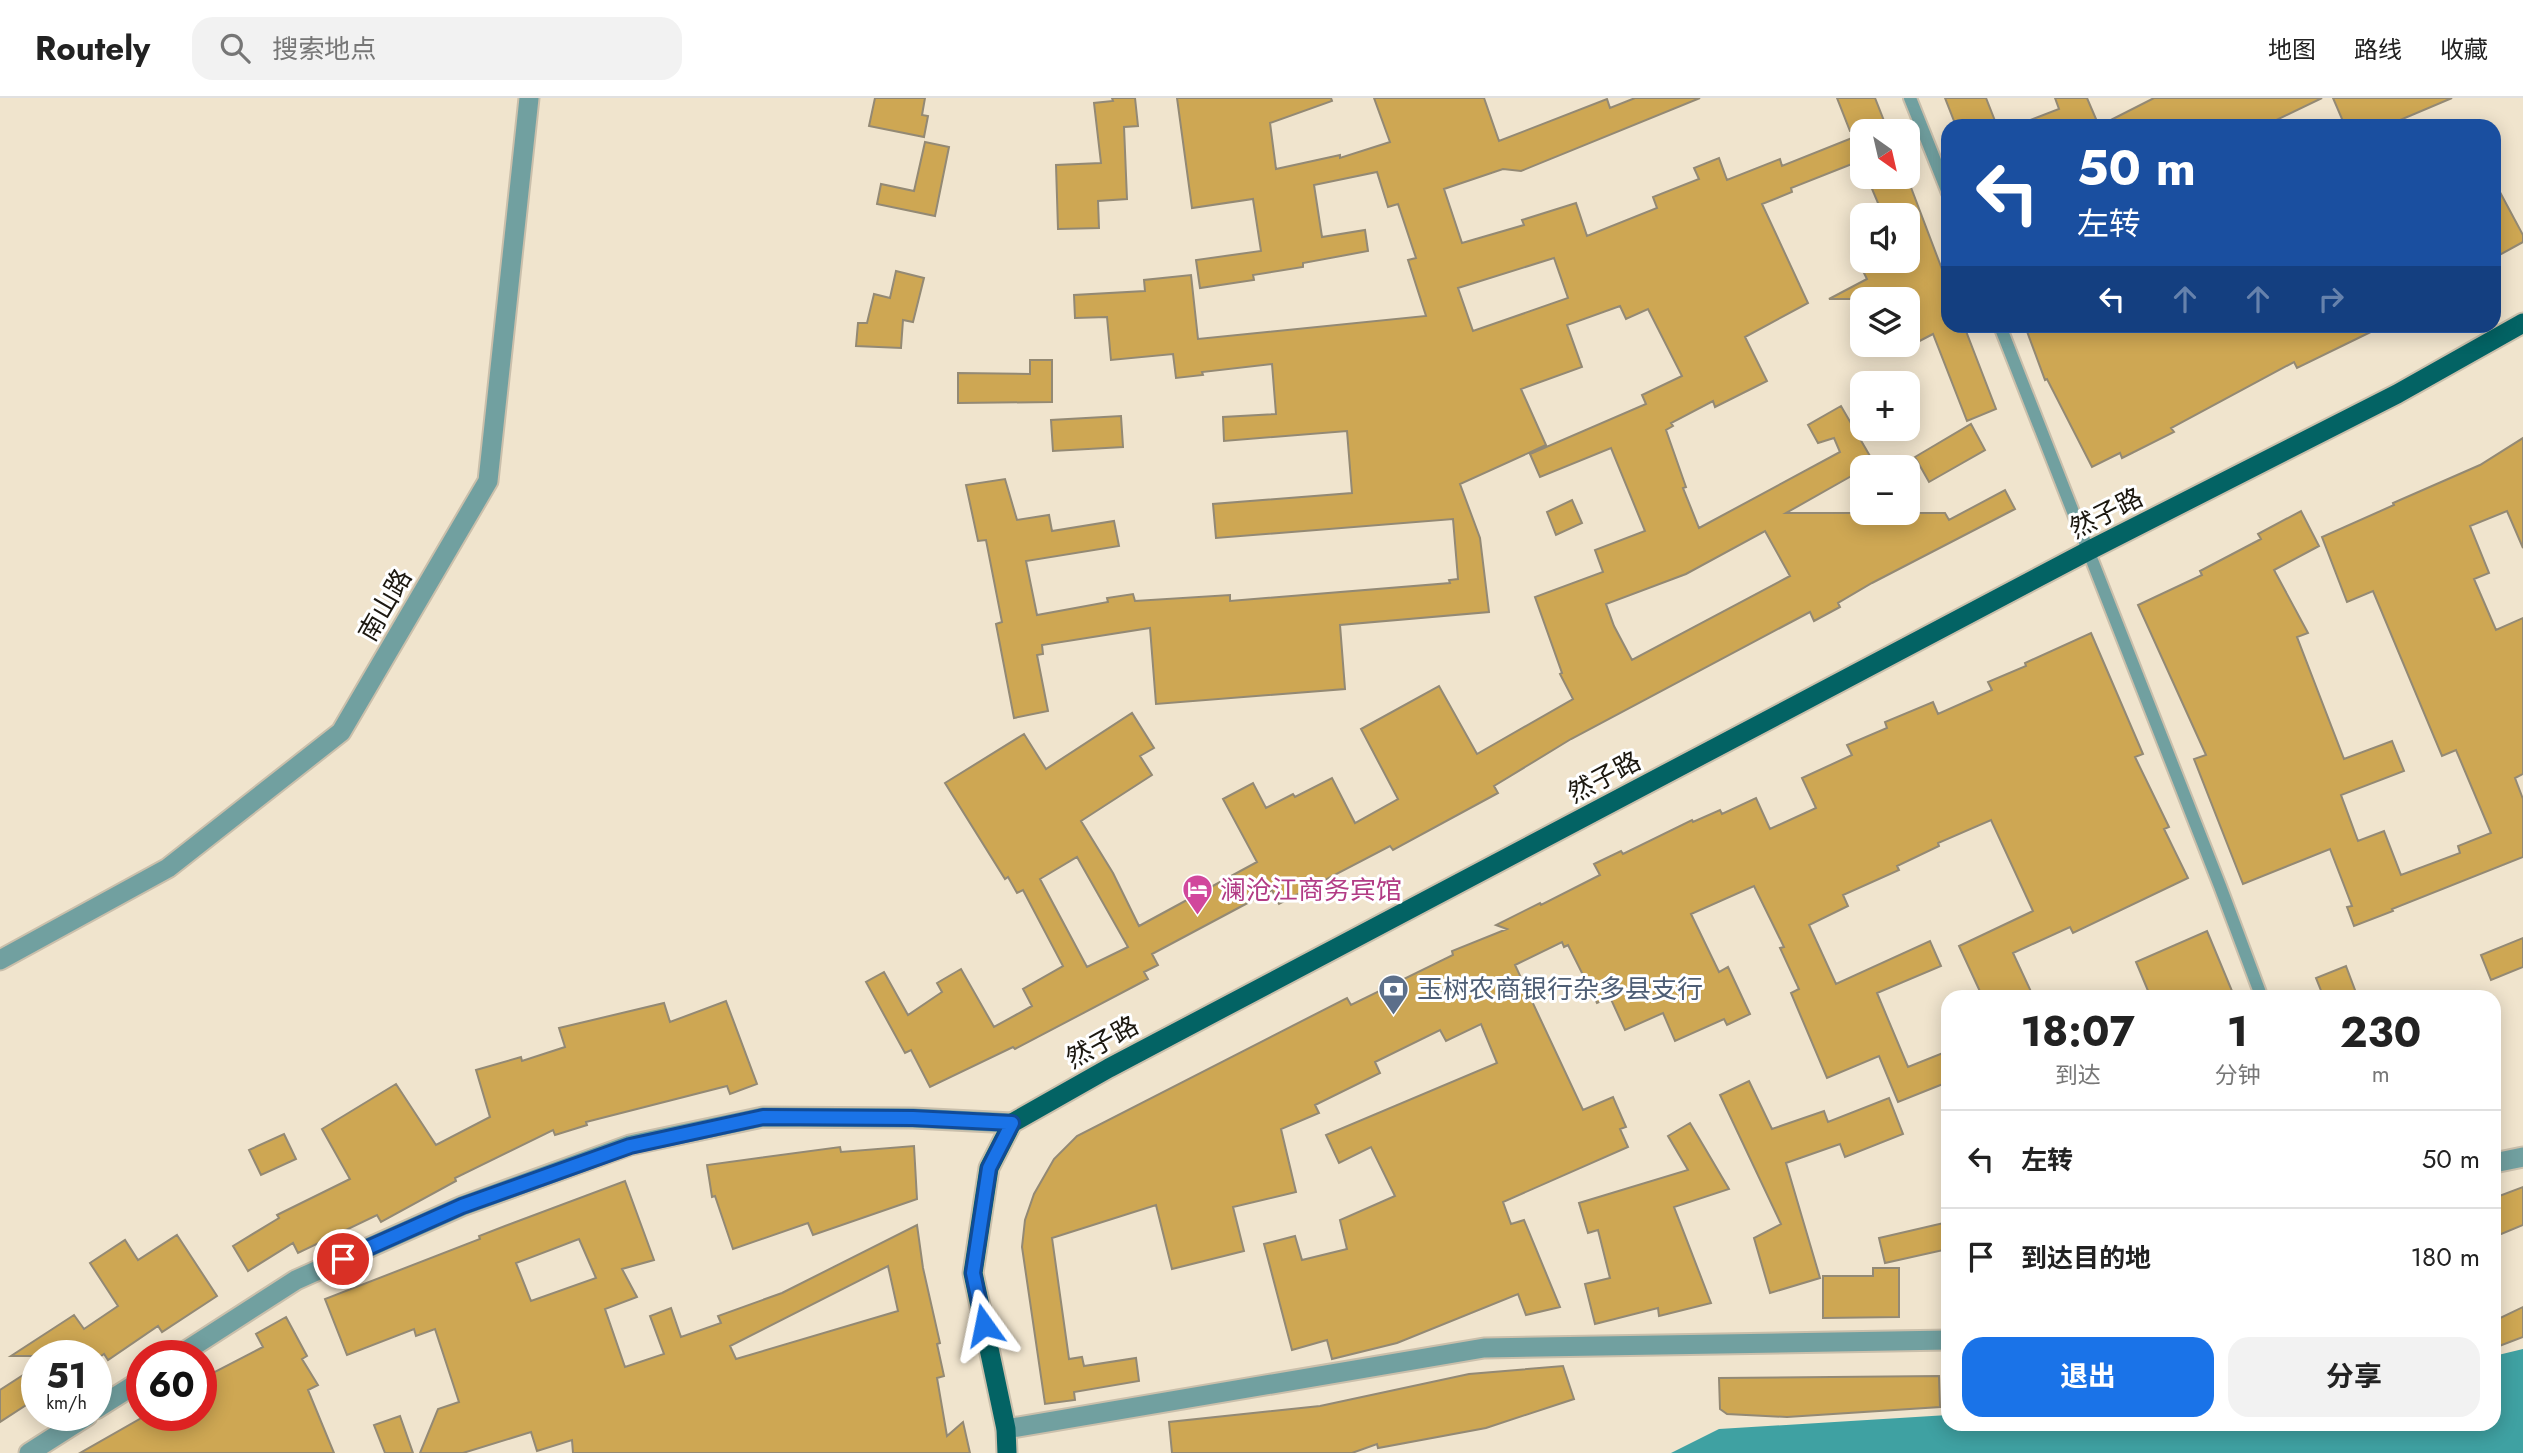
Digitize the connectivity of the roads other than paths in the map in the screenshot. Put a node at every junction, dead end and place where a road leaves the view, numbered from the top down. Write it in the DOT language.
graph roads {
  1 [pos="529,98"];
  2 [pos="1910,98"];
  3 [pos="1941,176"];
  4 [pos="2523,323"];
  5 [pos="2003,333"];
  6 [pos="2088,551"];
  7 [pos="0,960"];
  8 [pos="2259,990"];
  9 [pos="1012,1123"];
  10 [pos="2523,1157"];
  11 [pos="2501,1162"];
  12 [pos="203,1340"];
  13 [pos="1941,1340"];
  14 [pos="1006,1429"];
  15 [pos="63,1431"];
  16 [pos="29,1453"];
  17 [pos="1007,1453"];
  1 -- 7 [label="street, 南山路"];
  2 -- 3 [label="lane"];
  4 -- 6 [label="main road, 然子路"];
  5 -- 6 [label="lane"];
  6 -- 8 [label="lane"];
  6 -- 9 [label="main road, 然子路"];
  9 -- 12 [label="street"];
  9 -- 14 [label="main road"];
  10 -- 11 [label="street"];
  13 -- 14 [label="street"];
  14 -- 17 [label="main road"];
  15 -- 16 [label="street"];
}
